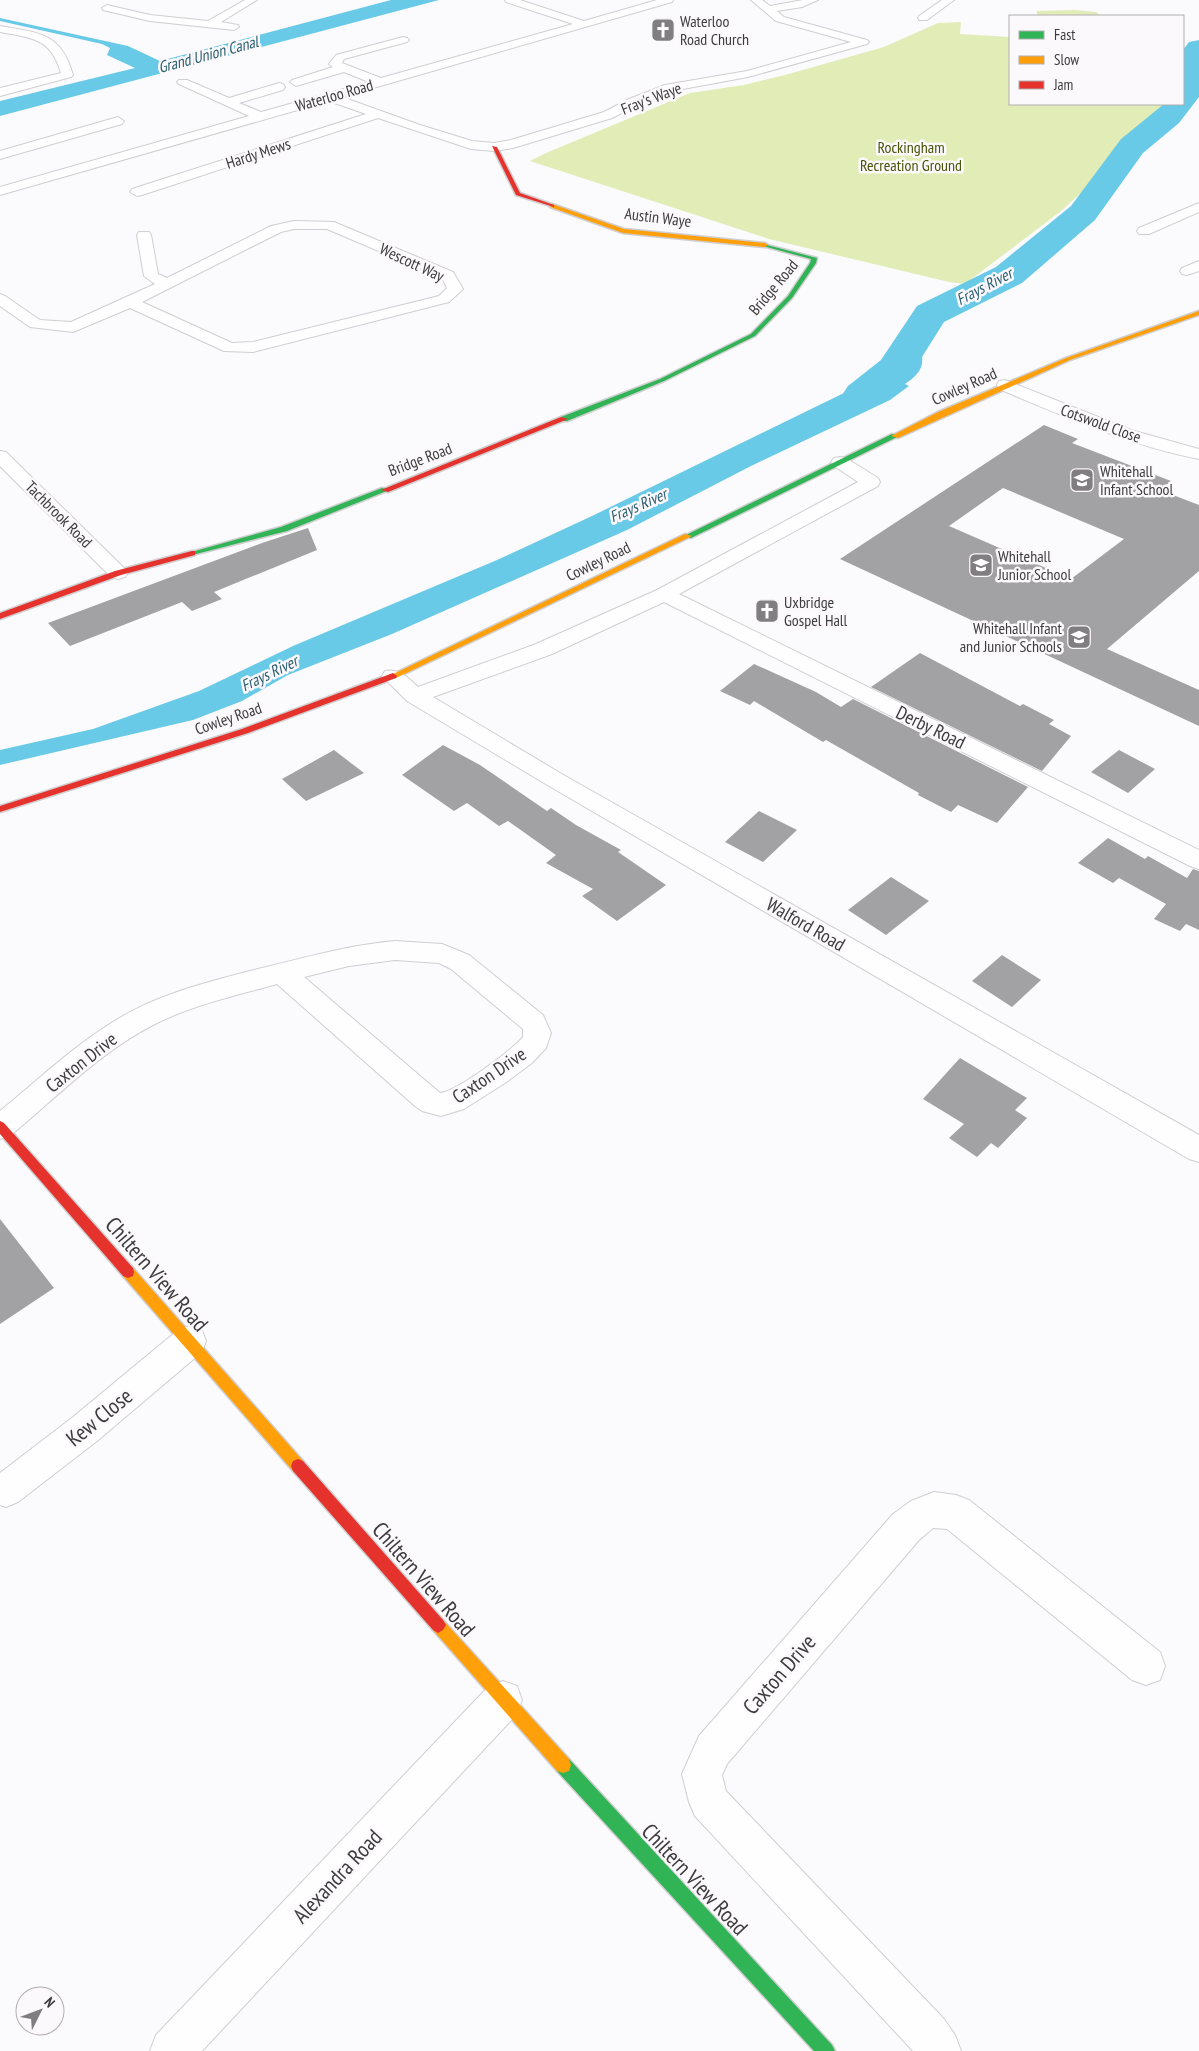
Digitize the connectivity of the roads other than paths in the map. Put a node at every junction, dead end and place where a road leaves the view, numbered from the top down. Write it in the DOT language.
graph roads {
  1 [pos="252,0"];
  2 [pos="510,0"];
  3 [pos="668,0"];
  4 [pos="756,0"];
  5 [pos="813,0"];
  6 [pos="948,0"];
  7 [pos="107,8"];
  8 [pos="768,9"];
  9 [pos="923,18"];
  10 [pos="584,24"];
  11 [pos="209,25"];
  12 [pos="234,27"];
  13 [pos="0,30"];
  14 [pos="403,40"];
  15 [pos="344,68"];
  16 [pos="183,82"];
  17 [pos="296,82"];
  18 [pos="378,82"];
  19 [pos="279,87"];
  20 [pos="0,92"];
  21 [pos="330,96"];
  22 [pos="228,102"];
  23 [pos="379,114"];
  24 [pos="261,116"];
  25 [pos="118,121"];
  26 [pos="41,131"];
  27 [pos="56,139"];
  28 [pos="494,148"];
  29 [pos="0,155"];
  30 [pos="101,161"];
  31 [pos="0,191"];
  32 [pos="137,192"];
  33 [pos="1199,207"];
  34 [pos="1159,225"];
  35 [pos="1144,231"];
  36 [pos="1178,232"];
  37 [pos="144,235"];
  38 [pos="813,263"];
  39 [pos="166,283"];
  40 [pos="0,299"];
  41 [pos="130,302"];
  42 [pos="1199,313"];
  43 [pos="1005,386"];
  44 [pos="1199,454"];
  45 [pos="0,456"];
  46 [pos="840,462"];
  47 [pos="118,573"];
  48 [pos="664,594"];
  49 [pos="0,616"];
  50 [pos="393,676"];
  51 [pos="415,696"];
  52 [pos="0,809"];
  53 [pos="1199,860"];
  54 [pos="282,973"];
  55 [pos="1,1126"];
  56 [pos="1199,1150"];
  57 [pos="190,1341"];
  58 [pos="6,1490"];
  59 [pos="1146,1666"];
  60 [pos="503,1700"];
  61 [pos="172,2051"];
  62 [pos="826,2051"];
  63 [pos="939,2051"];
  1 -- 11 [label="street"];
  2 -- 10 [label="street"];
  3 -- 10 [label="street, Waterloo Road"];
  4 -- 8 [label="street, Fray's Waye"];
  5 -- 8 [label="street"];
  6 -- 9 [label="street"];
  7 -- 11 [label="street"];
  8 -- 28 [label="street, Fray's Waye"];
  10 -- 18 [label="street, Waterloo Road"];
  11 -- 12 [label="street"];
  13 -- 20 [label="street"];
  14 -- 15 [label="street"];
  15 -- 17 [label="street"];
  15 -- 18 [label="street"];
  16 -- 22 [label="street"];
  18 -- 21 [label="street, Waterloo Road"];
  19 -- 22 [label="street"];
  21 -- 23 [label="street, Fray's Waye"];
  21 -- 24 [label="street, Waterloo Road"];
  22 -- 24 [label="street"];
  23 -- 28 [label="street, Fray's Waye"];
  23 -- 32 [label="street, Hardy Mews"];
  24 -- 30 [label="street, Waterloo Road"];
  25 -- 27 [label="street"];
  26 -- 27 [label="street"];
  27 -- 29 [label="street"];
  27 -- 30 [label="street"];
  28 -- 38 [label="street, Austin Waye"];
  30 -- 31 [label="street, Waterloo Road"];
  33 -- 34 [label="street"];
  34 -- 35 [label="street"];
  34 -- 36 [label="street"];
  37 -- 39 [label="street"];
  38 -- 47 [label="street, Bridge Road"];
  39 -- 41 [label="street, Wescott Way"];
  39 -- 41 [label="street, Wescott Way"];
  40 -- 41 [label="street"];
  42 -- 43 [label="street, Cowley Road"];
  43 -- 44 [label="street, Cotswold Close"];
  43 -- 46 [label="street, Cowley Road"];
  45 -- 47 [label="street, Tachbrook Road"];
  46 -- 48 [label="street"];
  46 -- 50 [label="street, Cowley Road"];
  47 -- 49 [label="street, Bridge Road"];
  48 -- 51 [label="street"];
  48 -- 53 [label="street, Derby Road"];
  50 -- 51 [label="street, Walford Road"];
  50 -- 52 [label="street, Cowley Road"];
  51 -- 56 [label="street, Walford Road"];
  54 -- 54 [label="street, Caxton Drive"];
  54 -- 55 [label="street, Caxton Drive"];
  55 -- 57 [label="street, Chiltern View Road"];
  57 -- 58 [label="street, Kew Close"];
  57 -- 60 [label="street, Chiltern View Road"];
  59 -- 63 [label="street, Caxton Drive"];
  60 -- 61 [label="street, Alexandra Road"];
  60 -- 62 [label="street, Chiltern View Road"];
}
